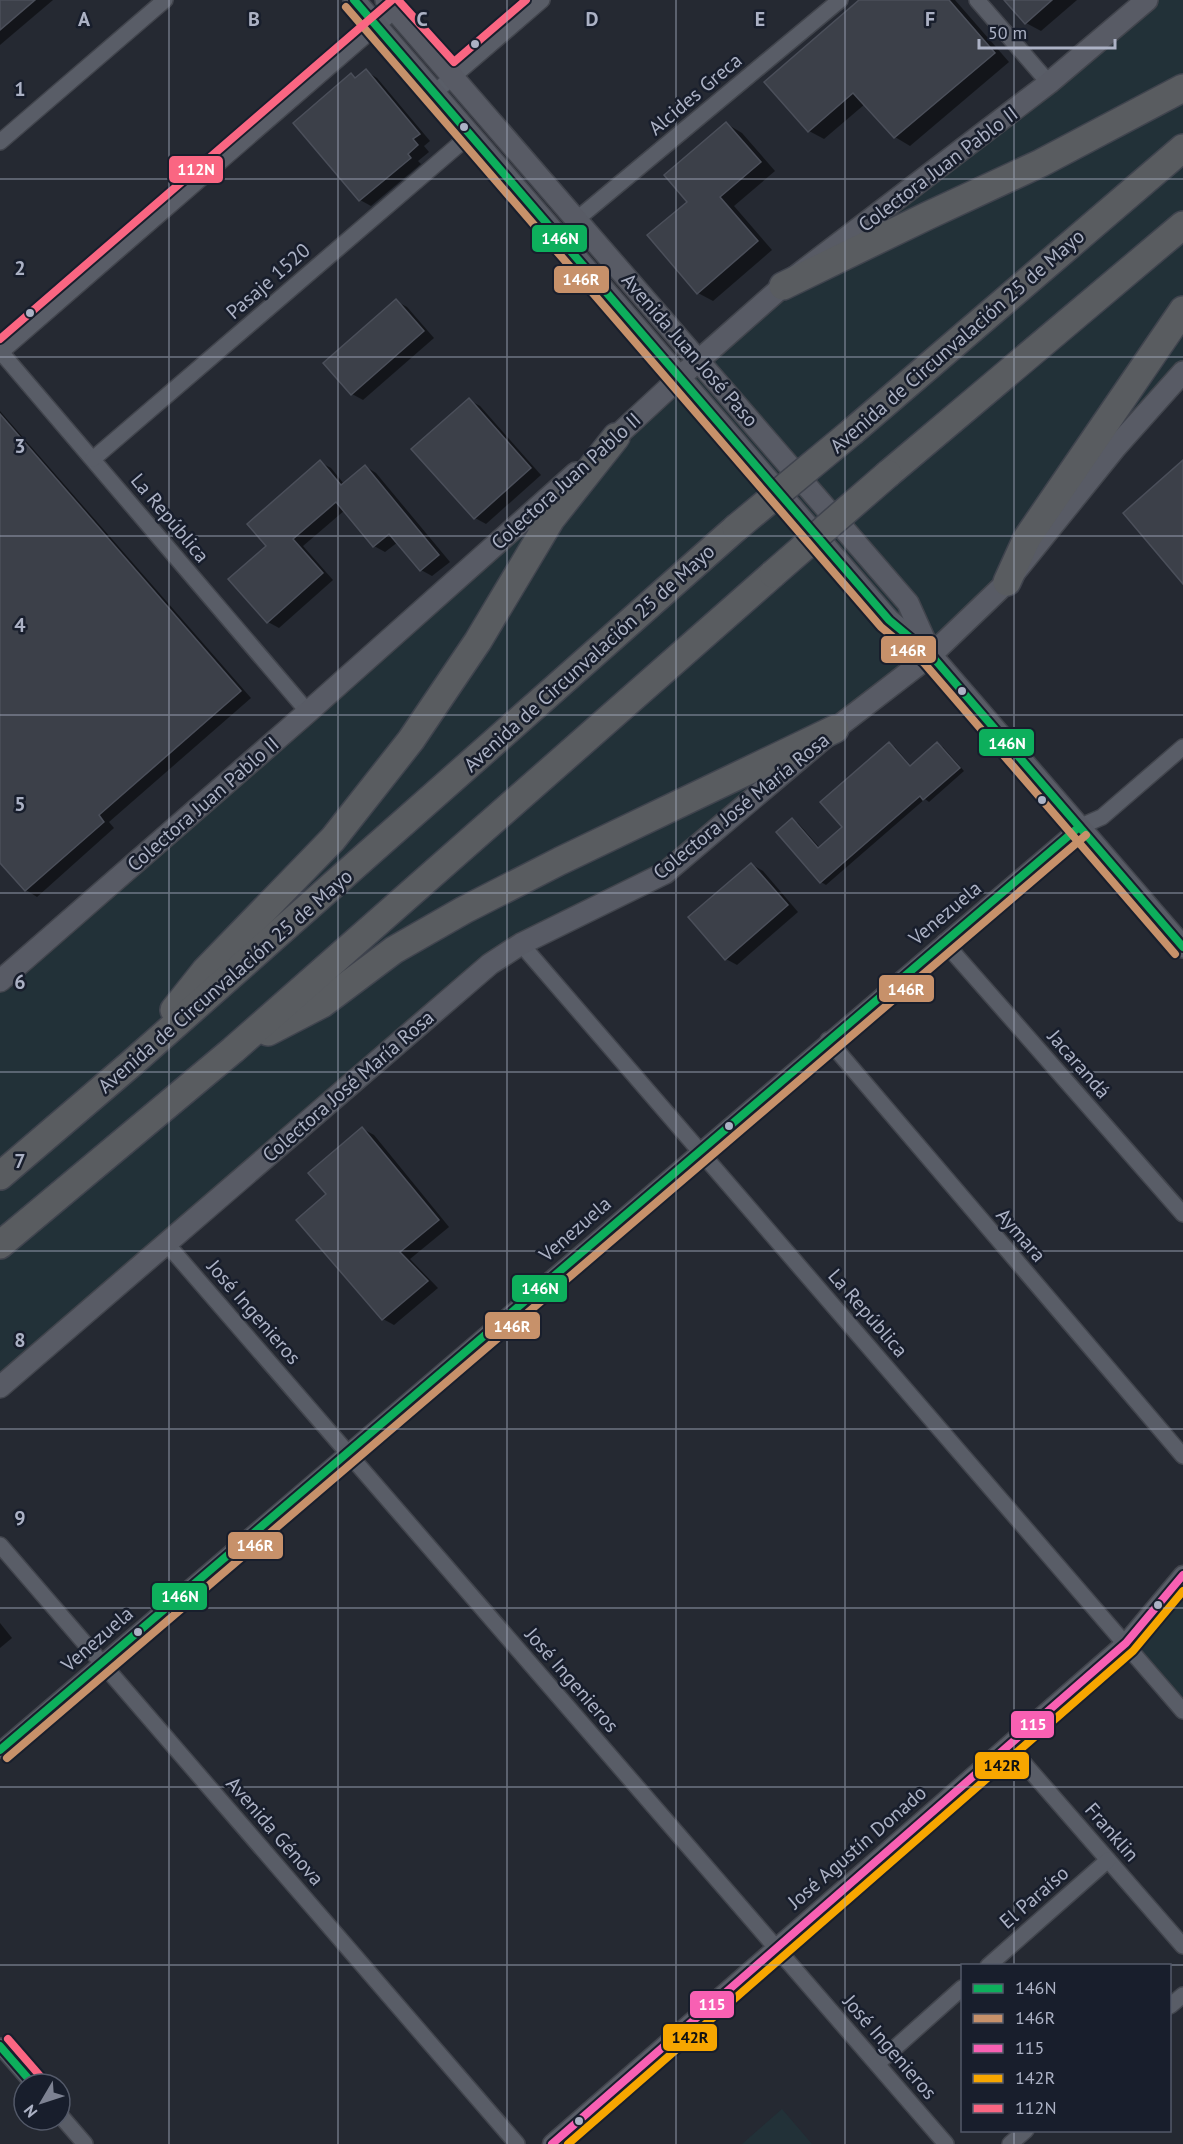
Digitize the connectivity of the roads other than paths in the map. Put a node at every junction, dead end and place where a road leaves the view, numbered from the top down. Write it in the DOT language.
graph roads {
  1 [pos="165,0"];
  2 [pos="354,0"];
  3 [pos="542,0"];
  4 [pos="840,0"];
  5 [pos="976,0"];
  6 [pos="1147,0"];
  7 [pos="391,5"];
  8 [pos="377,26"];
  9 [pos="453,77"];
  10 [pos="1049,83"];
  11 [pos="1183,88"];
  12 [pos="434,93"];
  13 [pos="470,135"];
  14 [pos="0,142"];
  15 [pos="1183,148"];
  16 [pos="576,220"];
  17 [pos="1183,225"];
  18 [pos="783,286"];
  19 [pos="1183,309"];
  20 [pos="0,352"];
  21 [pos="699,360"];
  22 [pos="1183,372"];
  23 [pos="679,377"];
  24 [pos="616,437"];
  25 [pos="93,459"];
  26 [pos="1007,582"];
  27 [pos="931,655"];
  28 [pos="308,712"];
  29 [pos="835,729"];
  30 [pos="1183,747"];
  31 [pos="1079,827"];
  32 [pos="944,942"];
  33 [pos="520,944"];
  34 [pos="1183,947"];
  35 [pos="0,981"];
  36 [pos="828,1041"];
  37 [pos="233,1050"];
  38 [pos="132,1063"];
  39 [pos="699,1150"];
  40 [pos="0,1176"];
  41 [pos="1183,1214"];
  42 [pos="166,1243"];
  43 [pos="0,1245"];
  44 [pos="0,1387"];
  45 [pos="347,1452"];
  46 [pos="1183,1456"];
  47 [pos="0,1545"];
  48 [pos="1183,1575"];
  49 [pos="1126,1643"];
  50 [pos="102,1663"];
  51 [pos="1183,1711"];
  52 [pos="1008,1745"];
  53 [pos="0,1750"];
  54 [pos="1108,1860"];
  55 [pos="1183,1946"];
  56 [pos="776,1947"];
  57 [pos="989,1964"];
  58 [pos="961,1990"];
  59 [pos="1183,1995"];
  60 [pos="1171,2005"];
  61 [pos="0,2046"];
  62 [pos="877,2064"];
  63 [pos="23,2072"];
  64 [pos="1024,2132"];
  65 [pos="517,2144"];
  66 [pos="552,2144"];
  67 [pos="946,2144"];
  68 [pos="1010,2144"];
  1 -- 14 [label="street"];
  2 -- 8 [label="main road, Avenida Juan José Paso"];
  3 -- 9 [label="street"];
  4 -- 16 [label="street, Alcides Greca"];
  5 -- 10 [label="street"];
  6 -- 10 [label="main road, Colectora Juan Pablo II"];
  7 -- 8 [label="street"];
  7 -- 9 [label="main road, Avenida Juan José Paso"];
  8 -- 12 [label="main road, Avenida Juan José Paso"];
  8 -- 20 [label="street"];
  9 -- 12 [label="street"];
  9 -- 16 [label="main road, Avenida Juan José Paso"];
  10 -- 18 [label="main road, Colectora Juan Pablo II"];
  11 -- 18 [label="highway"];
  12 -- 13 [label="main road, Avenida Juan José Paso"];
  13 -- 23 [label="main road, Avenida Juan José Paso"];
  13 -- 25 [label="street, Pasaje 1520"];
  15 -- 38 [label="highway, Avenida de Circunvalación 25 de Mayo, bridge"];
  16 -- 21 [label="main road, Avenida Juan José Paso"];
  17 -- 37 [label="highway, bridge"];
  18 -- 21 [label="main road, Colectora Juan Pablo II"];
  19 -- 26 [label="highway"];
  20 -- 25 [label="street, La República"];
  21 -- 23 [label="main road, Colectora Juan Pablo II"];
  21 -- 27 [label="main road, Avenida Juan José Paso"];
  22 -- 26 [label="main road, Colectora José María Rosa"];
  23 -- 24 [label="main road, Colectora Juan Pablo II"];
  23 -- 27 [label="main road, Avenida Juan José Paso"];
  24 -- 28 [label="main road, Colectora Juan Pablo II"];
  24 -- 38 [label="highway"];
  25 -- 28 [label="street, La República"];
  26 -- 27 [label="main road, Colectora José María Rosa"];
  27 -- 29 [label="main road, Colectora José María Rosa"];
  27 -- 31 [label="main road, Avenida Juan José Paso"];
  28 -- 35 [label="main road, Colectora Juan Pablo II"];
  29 -- 33 [label="main road, Colectora José María Rosa"];
  29 -- 37 [label="highway"];
  30 -- 31 [label="street, Venezuela"];
  31 -- 32 [label="street, Venezuela"];
  31 -- 34 [label="main road, Avenida Juan José Paso"];
  32 -- 36 [label="street, Venezuela"];
  32 -- 41 [label="street, Jacarandá"];
  33 -- 39 [label="street, La República"];
  33 -- 42 [label="main road, Colectora José María Rosa"];
  36 -- 39 [label="street, Venezuela"];
  36 -- 46 [label="street, Aymara"];
  37 -- 43 [label="highway"];
  38 -- 40 [label="highway, Avenida de Circunvalación 25 de Mayo"];
  39 -- 45 [label="street, Venezuela"];
  39 -- 49 [label="street, La República"];
  42 -- 44 [label="main road, Colectora José María Rosa"];
  42 -- 45 [label="street, José Ingenieros"];
  45 -- 50 [label="street, Venezuela"];
  45 -- 56 [label="street, José Ingenieros"];
  47 -- 50 [label="street, Avenida Génova"];
  48 -- 49 [label="street, José Agustín Donado"];
  49 -- 51 [label="street, La República"];
  49 -- 52 [label="street, José Agustín Donado"];
  50 -- 53 [label="street, Venezuela"];
  50 -- 65 [label="street, Avenida Génova"];
  52 -- 54 [label="street, Franklin"];
  52 -- 56 [label="street, José Agustín Donado"];
  54 -- 55 [label="street, Franklin"];
  54 -- 57 [label="street, El Paraíso"];
  56 -- 62 [label="street, José Ingenieros"];
  56 -- 66 [label="street, José Agustín Donado"];
  58 -- 62 [label="street"];
  59 -- 60 [label="street"];
  61 -- 63 [label="street"];
  62 -- 67 [label="street, José Ingenieros"];
  64 -- 68 [label="street"];
}
